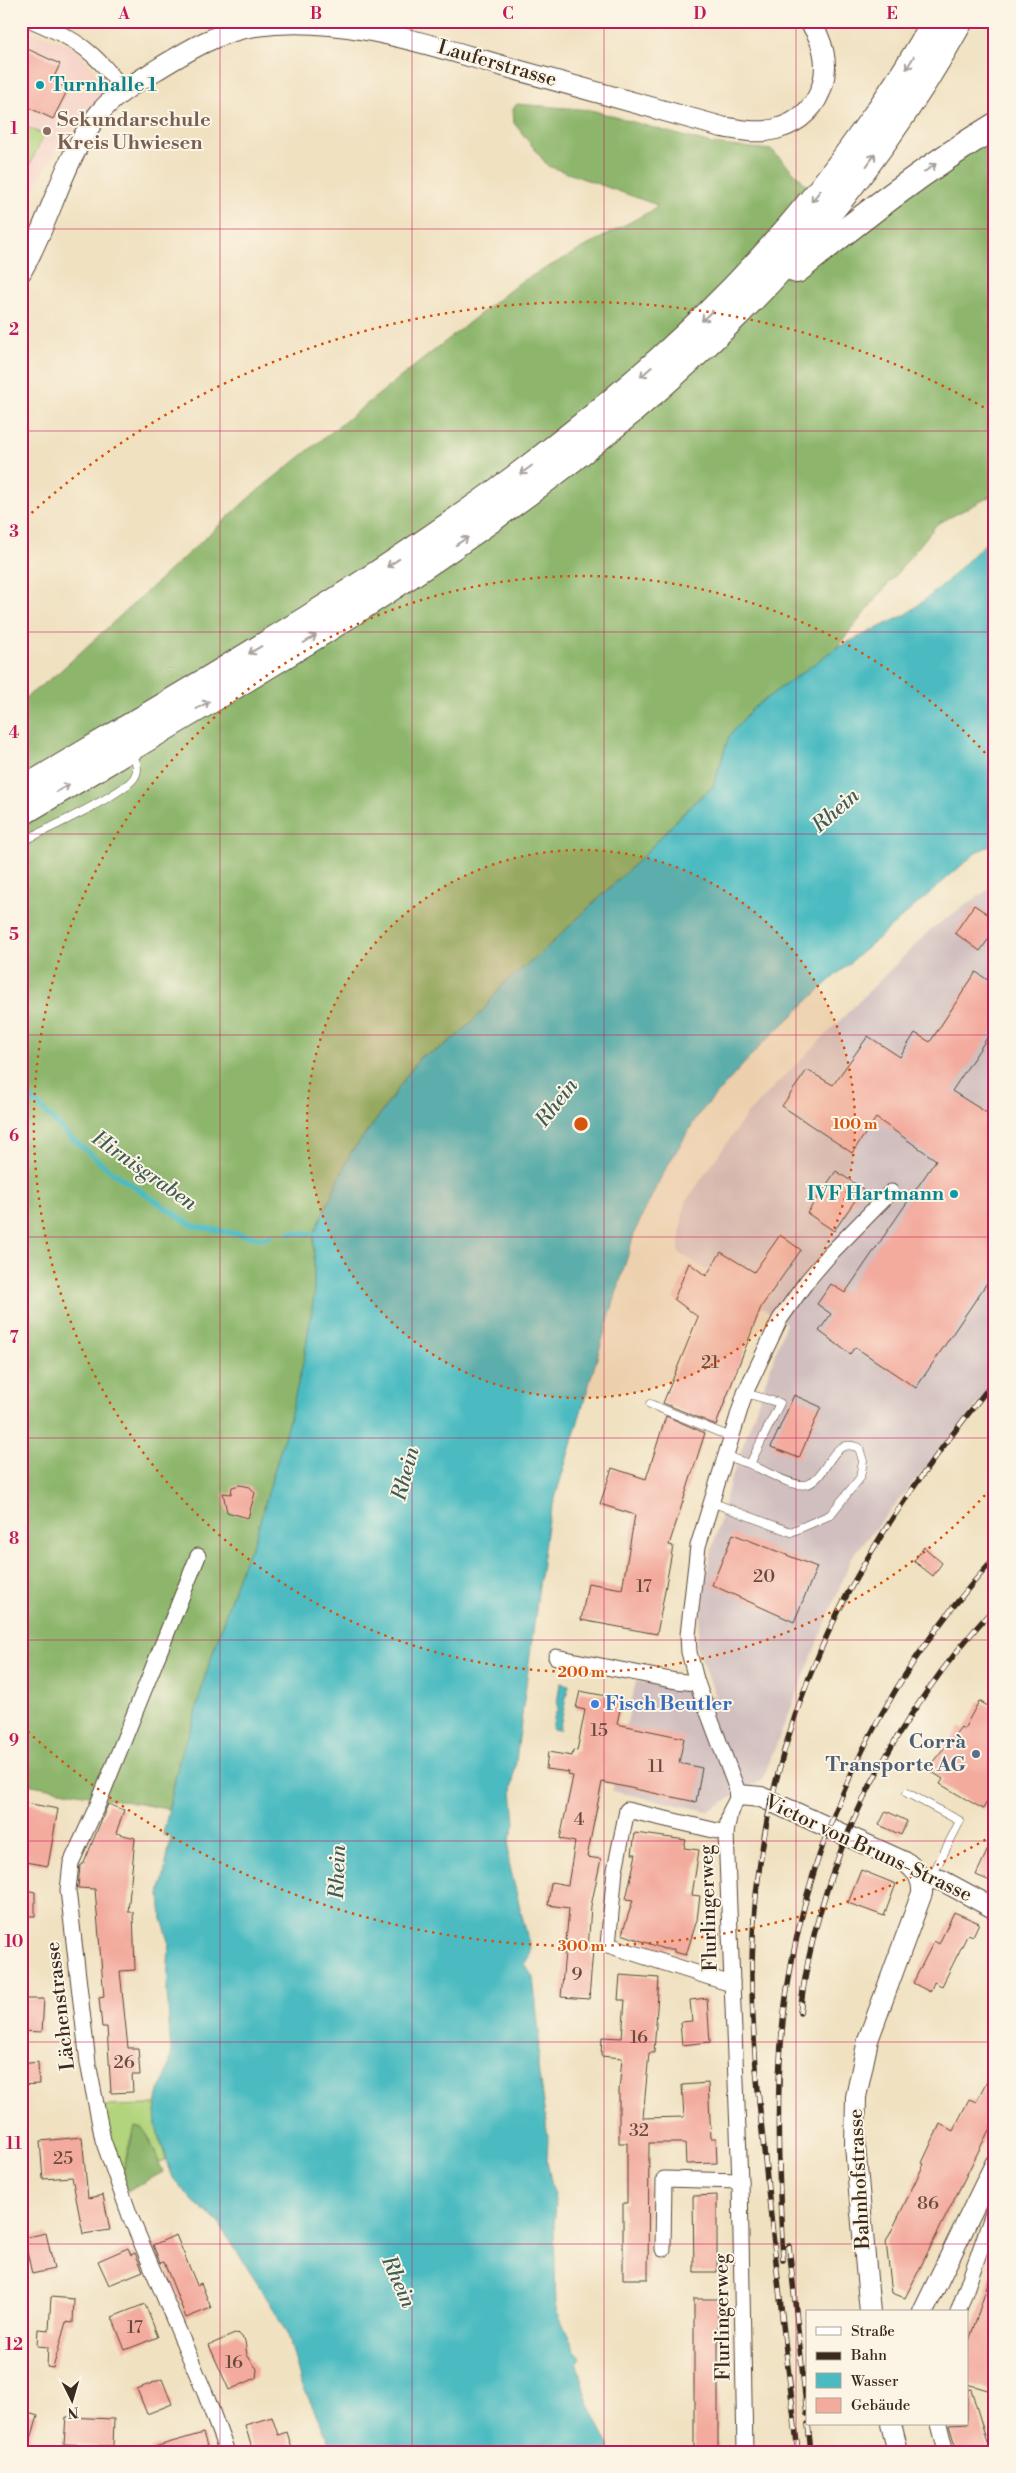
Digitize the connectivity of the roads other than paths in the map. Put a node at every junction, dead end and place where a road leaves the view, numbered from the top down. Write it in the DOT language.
graph roads {
  1 [pos="33,21"];
  2 [pos="809,21"];
  3 [pos="935,21"];
  4 [pos="960,21"];
  5 [pos="387,27"];
  6 [pos="123,90"];
  7 [pos="995,126"];
  8 [pos="21,272"];
  9 [pos="712,341"];
  10 [pos="129,749"];
  11 [pos="21,791"];
  12 [pos="21,813"];
  13 [pos="21,842"];
  14 [pos="891,1192"];
  15 [pos="745,1393"];
  16 [pos="650,1404"];
  17 [pos="731,1437"];
  18 [pos="725,1456"];
  19 [pos="750,1464"];
  20 [pos="711,1502"];
  21 [pos="198,1556"];
  22 [pos="556,1657"];
  23 [pos="698,1683"];
  24 [pos="907,1793"];
  25 [pos="740,1795"];
  26 [pos="726,1832"];
  27 [pos="926,1878"];
  28 [pos="995,1909"];
  29 [pos="732,1982"];
  30 [pos="995,2164"];
  31 [pos="740,2181"];
  32 [pos="995,2208"];
  33 [pos="663,2248"];
  34 [pos="870,2310"];
  35 [pos="924,2310"];
  36 [pos="959,2310"];
  37 [pos="892,2426"];
  38 [pos="940,2426"];
  39 [pos="227,2452"];
  40 [pos="745,2452"];
  41 [pos="898,2452"];
  42 [pos="946,2452"];
  1 -- 6 [label="street"];
  2 -- 5 [label="street, Lauferstrasse"];
  3 -- 11 [label="highway, one-way"];
  9 -- 4 [label="highway, one-way"];
  5 -- 6 [label="street, Lauferstrasse"];
  6 -- 8 [label="street, Lauferstrasse"];
  9 -- 7 [label="highway, one-way"];
  10 -- 9 [label="highway, one-way"];
  12 -- 10 [label="highway, one-way"];
  10 -- 13 [label="lane"];
  14 -- 15 [label="street, Victor von Bruns-Strasse"];
  15 -- 17 [label="street, Victor von Bruns-Strasse"];
  15 -- 19 [label="lane"];
  16 -- 17 [label="lane"];
  17 -- 18 [label="street, Victor von Bruns-Strasse"];
  18 -- 19 [label="lane"];
  18 -- 20 [label="street, Victor von Bruns-Strasse"];
  19 -- 20 [label="lane"];
  20 -- 23 [label="street, Victor von Bruns-Strasse"];
  21 -- 39 [label="street, Lächenstrasse"];
  22 -- 23 [label="street"];
  23 -- 25 [label="street, Victor von Bruns-Strasse"];
  24 -- 27 [label="lane"];
  25 -- 26 [label="street, Flurlingerweg"];
  25 -- 27 [label="street, Victor von Bruns-Strasse"];
  26 -- 29 [label="street, Flurlingerweg"];
  26 -- 29 [label="street, Flurlingerweg"];
  27 -- 28 [label="street, Victor von Bruns-Strasse"];
  27 -- 34 [label="street, Bahnhofstrasse"];
  29 -- 31 [label="street, Flurlingerweg"];
  30 -- 35 [label="street"];
  31 -- 33 [label="street"];
  31 -- 40 [label="street, Flurlingerweg"];
  32 -- 36 [label="street"];
  37 -- 41 [label="street"];
  38 -- 42 [label="street"];
}
